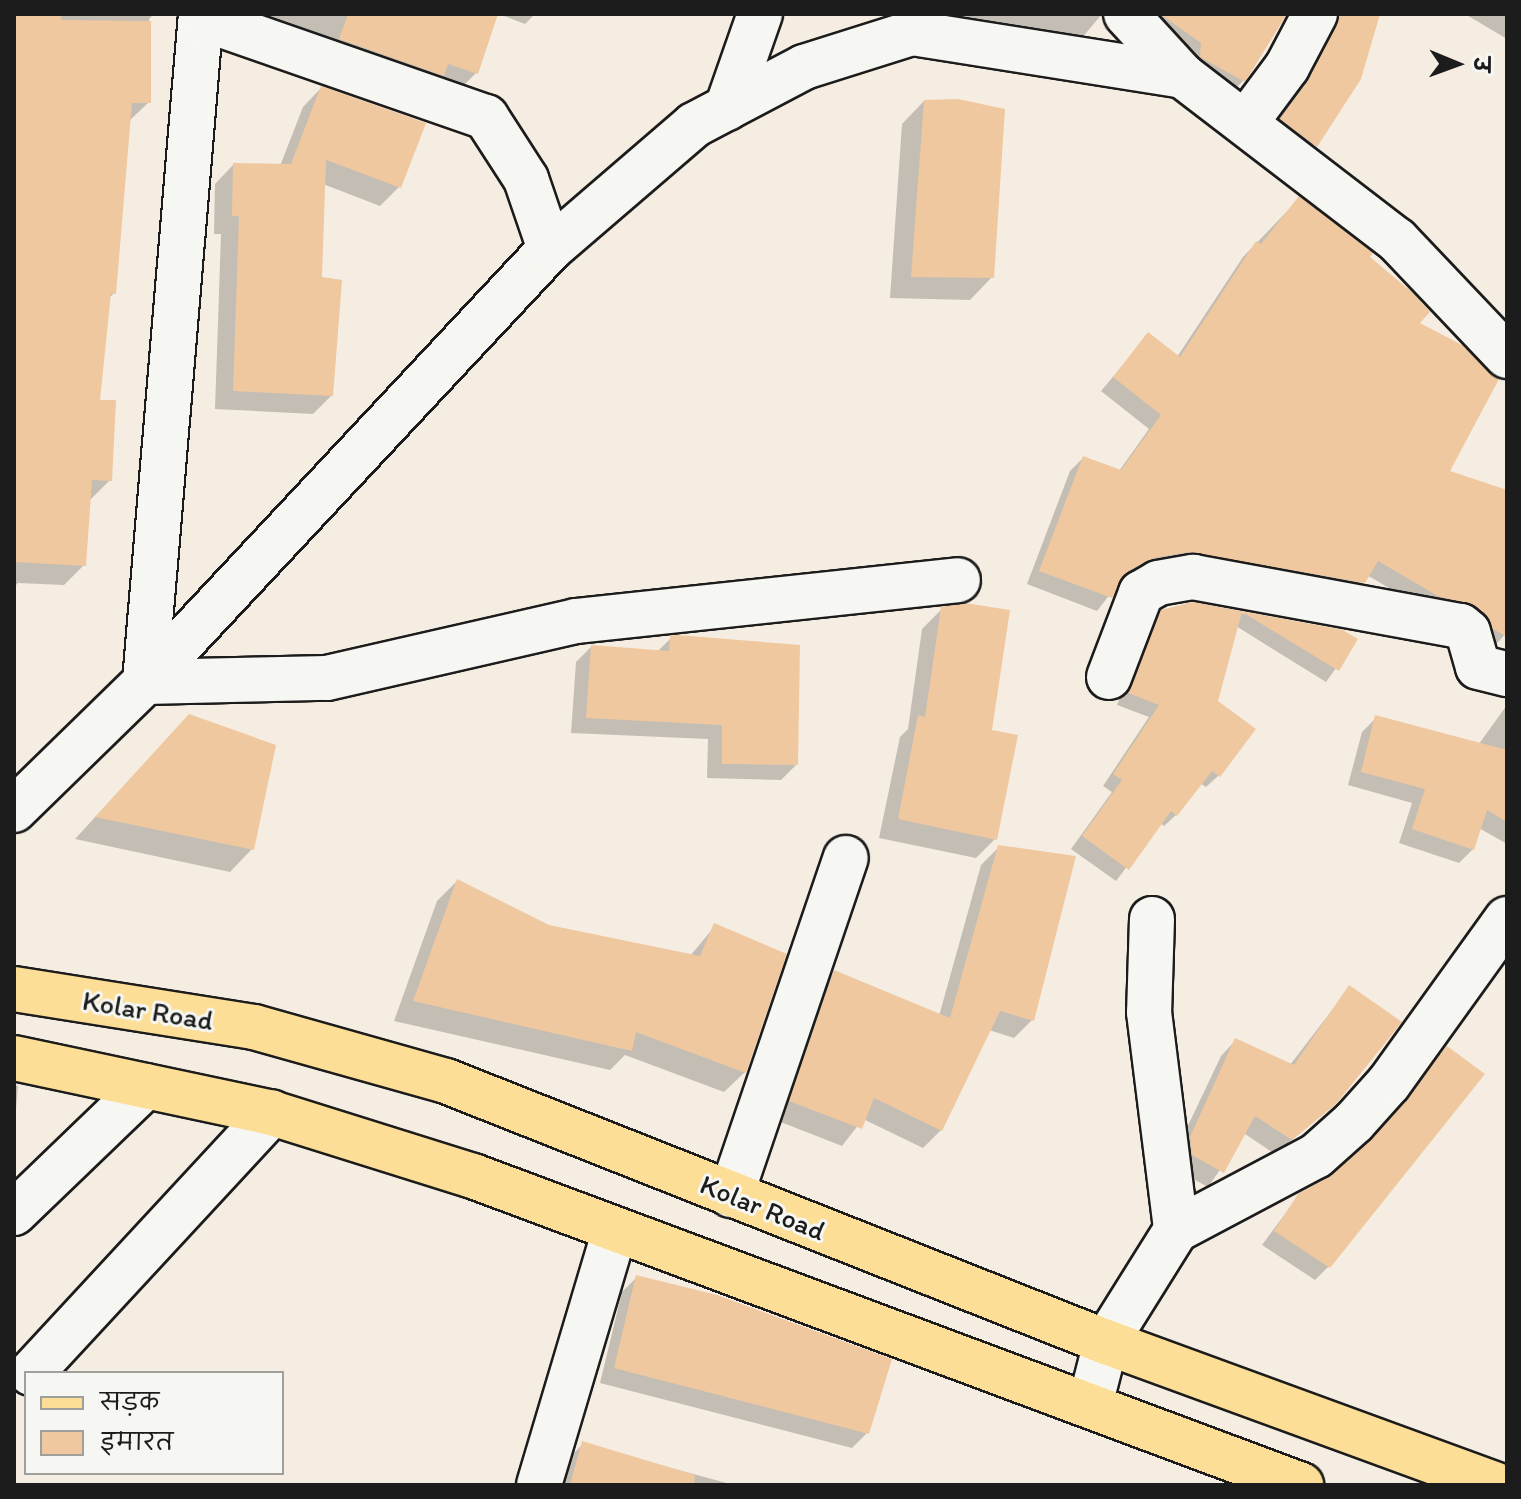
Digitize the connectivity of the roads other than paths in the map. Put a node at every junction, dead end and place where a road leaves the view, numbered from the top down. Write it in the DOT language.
graph roads {
  1 [pos="760,14"];
  2 [pos="1126,14"];
  3 [pos="1315,14"];
  4 [pos="201,16"];
  5 [pos="919,23"];
  6 [pos="1183,76"];
  7 [pos="727,108"];
  8 [pos="1246,122"];
  9 [pos="550,249"];
  10 [pos="1507,356"];
  11 [pos="958,580"];
  12 [pos="1507,674"];
  13 [pos="1109,677"];
  14 [pos="145,682"];
  15 [pos="14,810"];
  16 [pos="846,858"];
  17 [pos="1152,919"];
  18 [pos="1507,919"];
  19 [pos="14,989"];
  20 [pos="14,1058"];
  21 [pos="146,1086"];
  22 [pos="272,1113"];
  23 [pos="731,1195"];
  24 [pos="14,1213"];
  25 [pos="615,1230"];
  26 [pos="1176,1230"];
  27 [pos="1106,1342"];
  28 [pos="33,1371"];
  29 [pos="1090,1405"];
  30 [pos="539,1485"];
  31 [pos="1301,1485"];
  32 [pos="1496,1485"];
  1 -- 7 [label="street"];
  2 -- 6 [label="street"];
  3 -- 8 [label="street"];
  4 -- 9 [label="street"];
  4 -- 14 [label="street"];
  5 -- 6 [label="street"];
  5 -- 7 [label="street"];
  6 -- 8 [label="street"];
  7 -- 9 [label="street"];
  8 -- 10 [label="street"];
  9 -- 14 [label="street"];
  11 -- 14 [label="street"];
  12 -- 13 [label="street"];
  14 -- 15 [label="street"];
  16 -- 23 [label="street"];
  17 -- 26 [label="street"];
  18 -- 26 [label="street"];
  19 -- 23 [label="main road, Kolar Road"];
  20 -- 21 [label="main road"];
  21 -- 22 [label="main road"];
  21 -- 24 [label="street"];
  22 -- 25 [label="main road"];
  22 -- 28 [label="street"];
  23 -- 27 [label="main road, Kolar Road"];
  25 -- 29 [label="main road"];
  25 -- 30 [label="street"];
  26 -- 27 [label="street"];
  27 -- 29 [label="street"];
  27 -- 32 [label="main road, Kolar Road"];
  29 -- 31 [label="main road"];
}
